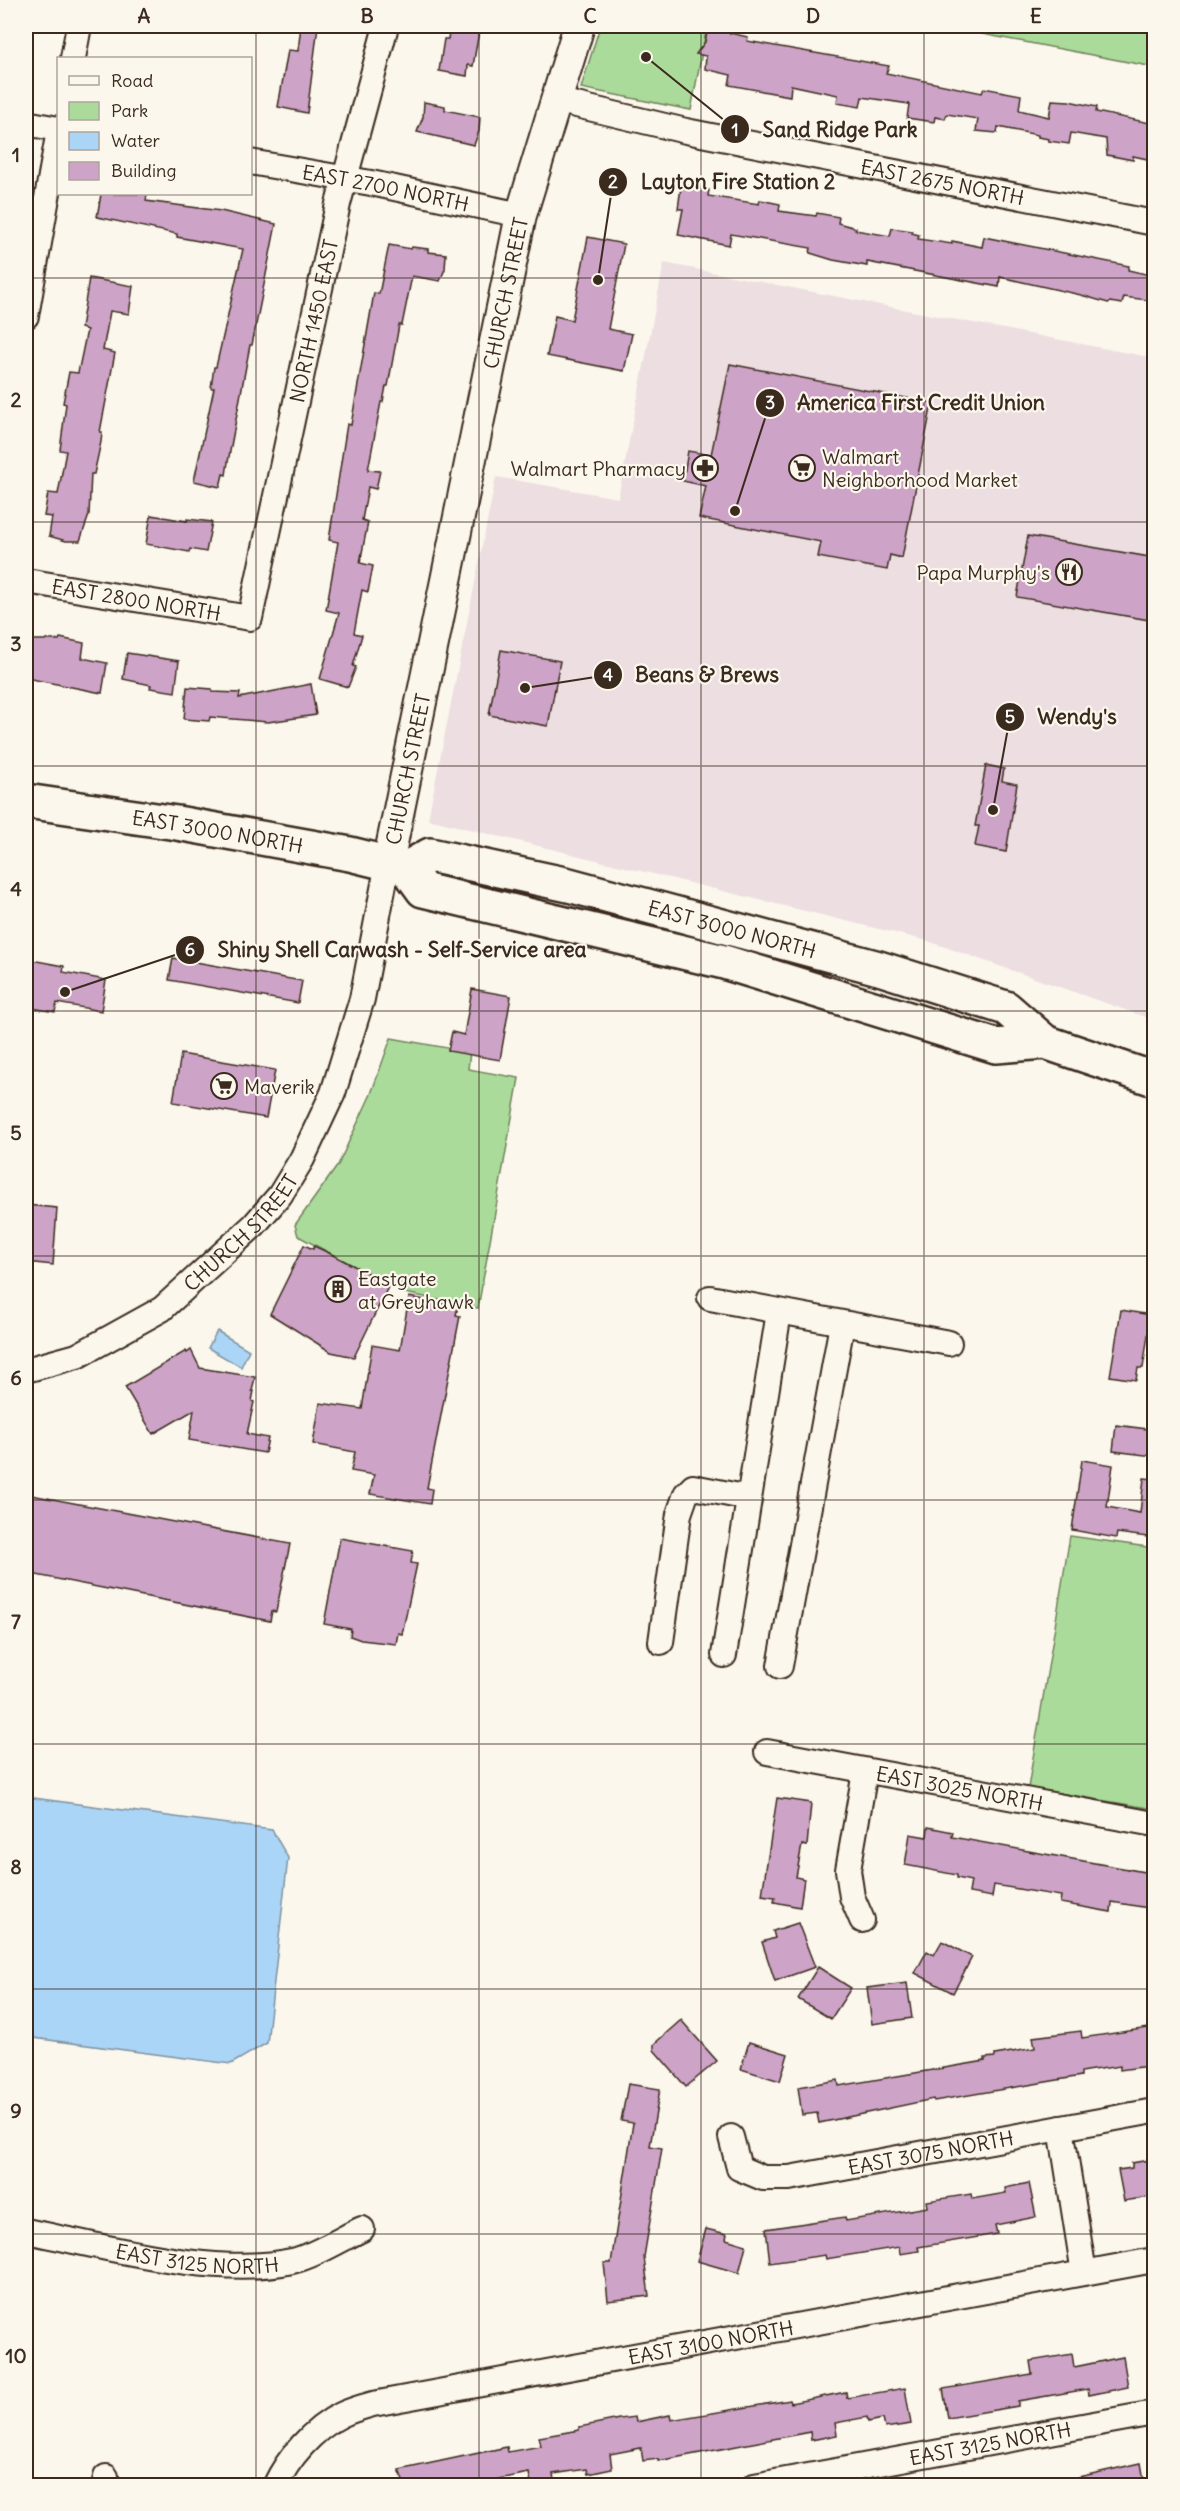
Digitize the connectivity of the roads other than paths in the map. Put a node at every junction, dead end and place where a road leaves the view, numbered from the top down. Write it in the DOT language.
graph roads {
  1 [pos="79,26"];
  2 [pos="386,26"];
  3 [pos="579,26"];
  4 [pos="73,57"];
  5 [pos="555,100"];
  6 [pos="26,123"];
  7 [pos="57,129"];
  8 [pos="57,142"];
  9 [pos="252,162"];
  10 [pos="344,179"];
  11 [pos="521,215"];
  12 [pos="1155,223"];
  13 [pos="26,316"];
  14 [pos="26,580"];
  15 [pos="250,618"];
  16 [pos="26,801"];
  17 [pos="398,866"];
  18 [pos="1155,1079"];
  19 [pos="710,1298"];
  20 [pos="779,1312"];
  21 [pos="842,1324"];
  22 [pos="949,1343"];
  23 [pos="26,1370"];
  24 [pos="749,1498"];
  25 [pos="661,1642"];
  26 [pos="724,1655"];
  27 [pos="780,1666"];
  28 [pos="767,1752"];
  29 [pos="865,1772"];
  30 [pos="1155,1824"];
  31 [pos="862,1920"];
  32 [pos="1155,2111"];
  33 [pos="1061,2128"];
  34 [pos="732,2137"];
  35 [pos="362,2229"];
  36 [pos="26,2231"];
  37 [pos="1155,2260"];
  38 [pos="1084,2273"];
  39 [pos="1155,2413"];
  40 [pos="280,2475"];
  41 [pos="754,2486"];
  1 -- 4 [label="street"];
  2 -- 10 [label="street, NORTH 1450 EAST"];
  3 -- 5 [label="street, CHURCH STREET"];
  5 -- 11 [label="street, CHURCH STREET"];
  5 -- 12 [label="street, EAST 2675 NORTH"];
  6 -- 7 [label="street"];
  8 -- 13 [label="street"];
  9 -- 10 [label="street, EAST 2700 NORTH"];
  10 -- 11 [label="street, EAST 2700 NORTH"];
  10 -- 15 [label="street, NORTH 1450 EAST"];
  11 -- 17 [label="street, CHURCH STREET"];
  14 -- 15 [label="street, EAST 2800 NORTH"];
  16 -- 17 [label="main road, EAST 3000 NORTH"];
  17 -- 18 [label="main road, EAST 3000 NORTH"];
  17 -- 23 [label="street, CHURCH STREET"];
  19 -- 20 [label="street"];
  20 -- 21 [label="street"];
  20 -- 24 [label="street"];
  21 -- 22 [label="street"];
  21 -- 27 [label="street"];
  24 -- 25 [label="street"];
  24 -- 26 [label="street"];
  28 -- 29 [label="street, EAST 3025 NORTH"];
  29 -- 30 [label="street, EAST 3025 NORTH"];
  29 -- 31 [label="street"];
  32 -- 33 [label="street, EAST 3075 NORTH"];
  33 -- 34 [label="street, EAST 3075 NORTH"];
  33 -- 38 [label="street"];
  35 -- 36 [label="street, EAST 3125 NORTH"];
  37 -- 38 [label="street, EAST 3100 NORTH"];
  38 -- 40 [label="street, EAST 3100 NORTH"];
  39 -- 41 [label="street, EAST 3125 NORTH"];
}
